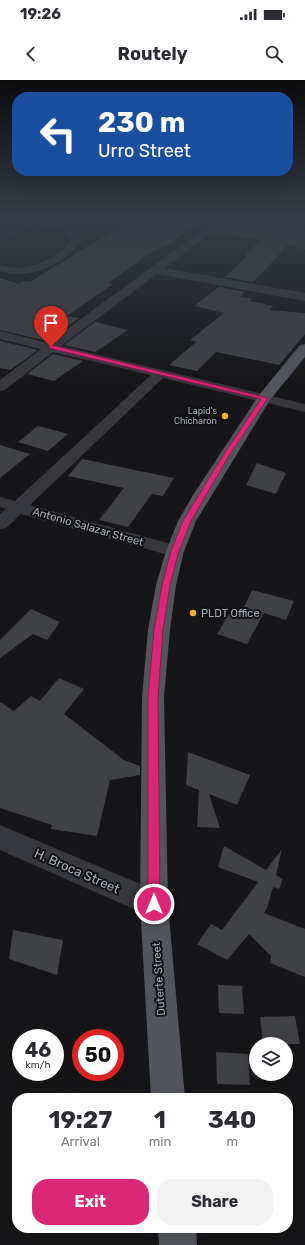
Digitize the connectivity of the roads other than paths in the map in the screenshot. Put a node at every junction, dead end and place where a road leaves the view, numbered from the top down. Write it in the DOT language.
graph roads {
  1 [pos="154,271"];
  2 [pos="164,271"];
  3 [pos="305,297"];
  4 [pos="0,335"];
  5 [pos="51,347"];
  6 [pos="305,348"];
  7 [pos="161,373"];
  8 [pos="0,387"];
  9 [pos="264,398"];
  10 [pos="305,408"];
  11 [pos="0,502"];
  12 [pos="17,507"];
  13 [pos="0,524"];
  14 [pos="175,551"];
  15 [pos="0,837"];
  16 [pos="154,904"];
  17 [pos="168,1093"];
  18 [pos="177,1233"];
  19 [pos="178,1245"];
  1 -- 5 [label="street"];
  2 -- 3 [label="street"];
  4 -- 5 [label="street"];
  5 -- 7 [label="street"];
  5 -- 8 [label="street"];
  6 -- 9 [label="main road, Duterte Street"];
  7 -- 9 [label="street"];
  7 -- 12 [label="street"];
  9 -- 10 [label="street"];
  9 -- 14 [label="main road, Duterte Street"];
  11 -- 12 [label="street, Antonio Salazar Street"];
  12 -- 13 [label="street"];
  12 -- 14 [label="street, Antonio Salazar Street"];
  14 -- 16 [label="main road, Duterte Street"];
  15 -- 16 [label="street, H. Broca Street"];
  16 -- 17 [label="main road, Duterte Street"];
  18 -- 19 [label="main road"];
}
